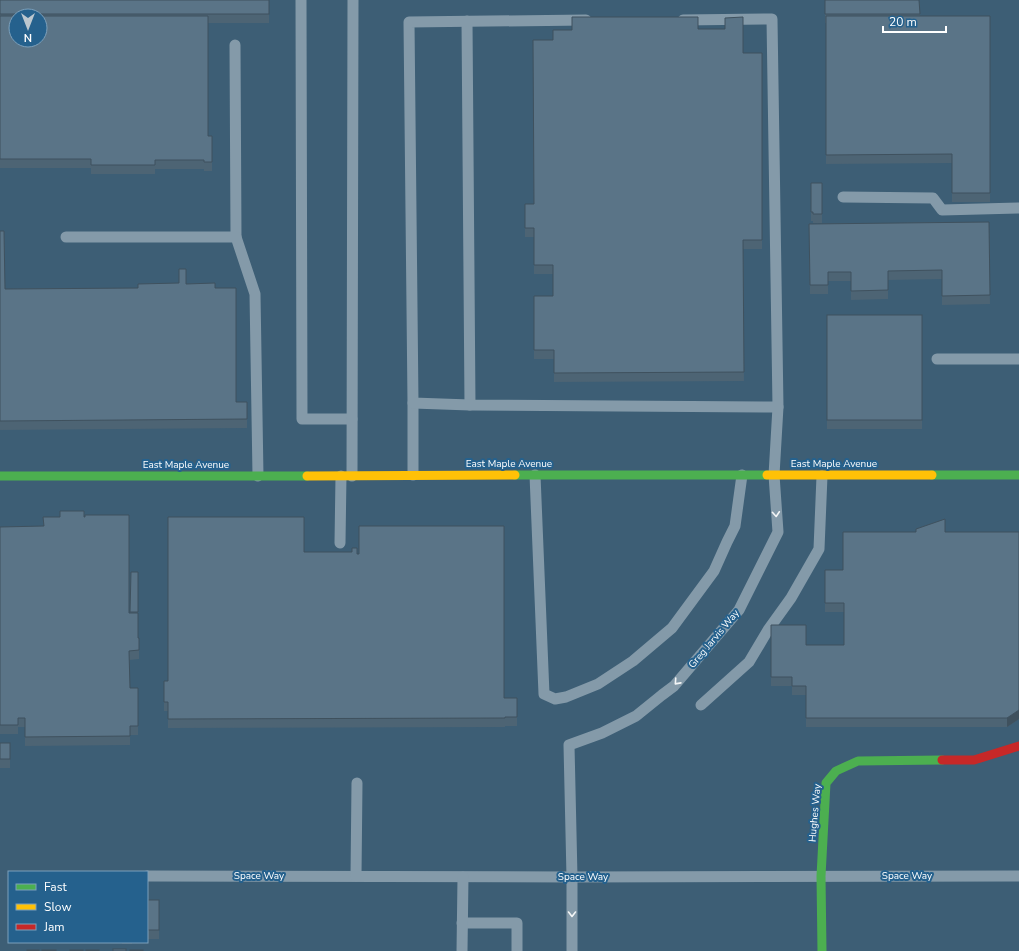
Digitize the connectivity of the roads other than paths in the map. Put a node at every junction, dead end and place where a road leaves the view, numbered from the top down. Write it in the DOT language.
graph roads {
  1 [pos="301,0"];
  2 [pos="353,0"];
  3 [pos="600,20"];
  4 [pos="670,20"];
  5 [pos="467,21"];
  6 [pos="235,45"];
  7 [pos="844,197"];
  8 [pos="1019,208"];
  9 [pos="66,237"];
  10 [pos="236,238"];
  11 [pos="938,359"];
  12 [pos="1019,359"];
  13 [pos="413,403"];
  14 [pos="470,405"];
  15 [pos="778,408"];
  16 [pos="352,419"];
  17 [pos="413,475"];
  18 [pos="536,475"];
  19 [pos="742,475"];
  20 [pos="774,475"];
  21 [pos="1019,475"];
  22 [pos="0,476"];
  23 [pos="258,476"];
  24 [pos="346,476"];
  25 [pos="822,476"];
  26 [pos="340,543"];
  27 [pos="702,705"];
  28 [pos="1019,746"];
  29 [pos="357,783"];
  30 [pos="148,876"];
  31 [pos="356,876"];
  32 [pos="822,876"];
  33 [pos="1019,876"];
  34 [pos="463,877"];
  35 [pos="572,877"];
  36 [pos="462,923"];
  37 [pos="462,951"];
  38 [pos="517,951"];
  39 [pos="572,951"];
  40 [pos="822,951"];
  1 -- 16 [label="lane"];
  2 -- 16 [label="lane"];
  3 -- 5 [label="lane"];
  4 -- 15 [label="lane, Greg Jarvis Way"];
  5 -- 13 [label="lane"];
  5 -- 14 [label="lane"];
  6 -- 10 [label="lane"];
  7 -- 8 [label="lane"];
  9 -- 10 [label="lane"];
  10 -- 23 [label="lane"];
  11 -- 12 [label="lane"];
  13 -- 14 [label="lane"];
  13 -- 17 [label="lane"];
  14 -- 15 [label="lane"];
  15 -- 20 [label="lane, Greg Jarvis Way"];
  16 -- 24 [label="lane"];
  17 -- 18 [label="street, East Maple Avenue"];
  17 -- 24 [label="street, East Maple Avenue"];
  18 -- 19 [label="street, East Maple Avenue"];
  18 -- 19 [label="lane"];
  19 -- 20 [label="street, East Maple Avenue"];
  20 -- 25 [label="street, East Maple Avenue"];
  20 -- 35 [label="lane, Greg Jarvis Way, one-way"];
  21 -- 25 [label="street, East Maple Avenue"];
  22 -- 23 [label="street, East Maple Avenue"];
  23 -- 24 [label="street, East Maple Avenue"];
  24 -- 26 [label="lane"];
  25 -- 27 [label="lane"];
  28 -- 32 [label="street, Hughes Way"];
  29 -- 31 [label="lane"];
  30 -- 31 [label="lane, Space Way"];
  31 -- 34 [label="lane, Space Way"];
  32 -- 33 [label="lane, Space Way"];
  32 -- 35 [label="lane, Space Way"];
  32 -- 40 [label="street, Hughes Way"];
  34 -- 35 [label="lane, Space Way"];
  34 -- 36 [label="lane"];
  35 -- 39 [label="lane, one-way"];
  36 -- 37 [label="lane"];
  36 -- 38 [label="lane"];
}
